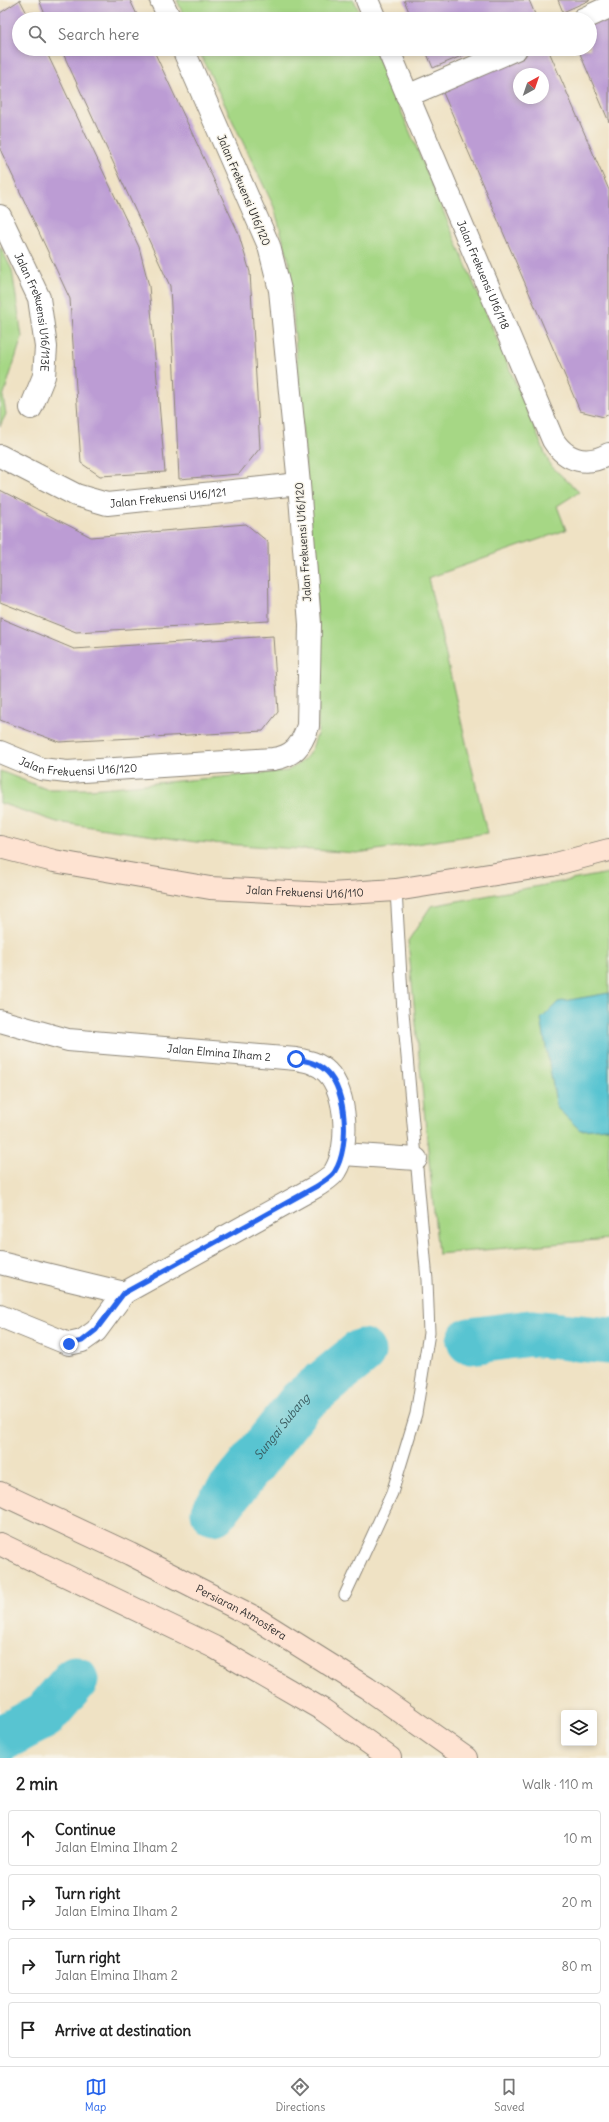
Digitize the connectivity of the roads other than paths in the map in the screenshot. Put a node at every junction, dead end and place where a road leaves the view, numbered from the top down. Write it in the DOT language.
graph roads {
  1 [pos="161,0"];
  2 [pos="367,0"];
  3 [pos="609,7"];
  4 [pos="167,12"];
  5 [pos="372,12"];
  6 [pos="597,13"];
  7 [pos="186,56"];
  8 [pos="391,56"];
  9 [pos="500,56"];
  10 [pos="408,96"];
  11 [pos="0,216"];
  12 [pos="30,408"];
  13 [pos="609,454"];
  14 [pos="0,456"];
  15 [pos="299,484"];
  16 [pos="0,752"];
  17 [pos="0,847"];
  18 [pos="609,850"];
  19 [pos="396,890"];
  20 [pos="0,1021"];
  21 [pos="343,1154"];
  22 [pos="416,1159"];
  23 [pos="0,1263"];
  24 [pos="124,1293"];
  25 [pos="0,1316"];
  26 [pos="0,1494"];
  27 [pos="0,1544"];
  28 [pos="346,1595"];
  29 [pos="390,1758"];
  30 [pos="466,1758"];
  1 -- 4 [label="street"];
  2 -- 5 [label="street"];
  3 -- 6 [label="street"];
  7 -- 15 [label="street, Jalan Frekuensi U16/120"];
  8 -- 10 [label="street, Jalan Frekuensi U16/118"];
  9 -- 10 [label="street"];
  10 -- 13 [label="street, Jalan Frekuensi U16/118"];
  11 -- 12 [label="street, Jalan Frekuensi U16/113E"];
  14 -- 15 [label="street, Jalan Frekuensi U16/121"];
  15 -- 16 [label="street, Jalan Frekuensi U16/120"];
  17 -- 19 [label="main road, Jalan Frekuensi U16/110"];
  18 -- 19 [label="main road, Jalan Frekuensi U16/110"];
  19 -- 22 [label="lane"];
  20 -- 21 [label="street, Jalan Elmina Ilham 2"];
  21 -- 22 [label="street"];
  21 -- 24 [label="street, Jalan Elmina Ilham 2"];
  22 -- 28 [label="lane"];
  23 -- 24 [label="street"];
  24 -- 25 [label="street, Jalan Elmina Ilham 2"];
  26 -- 30 [label="main road, Persiaran Atmosfera"];
  27 -- 29 [label="main road"];
}
